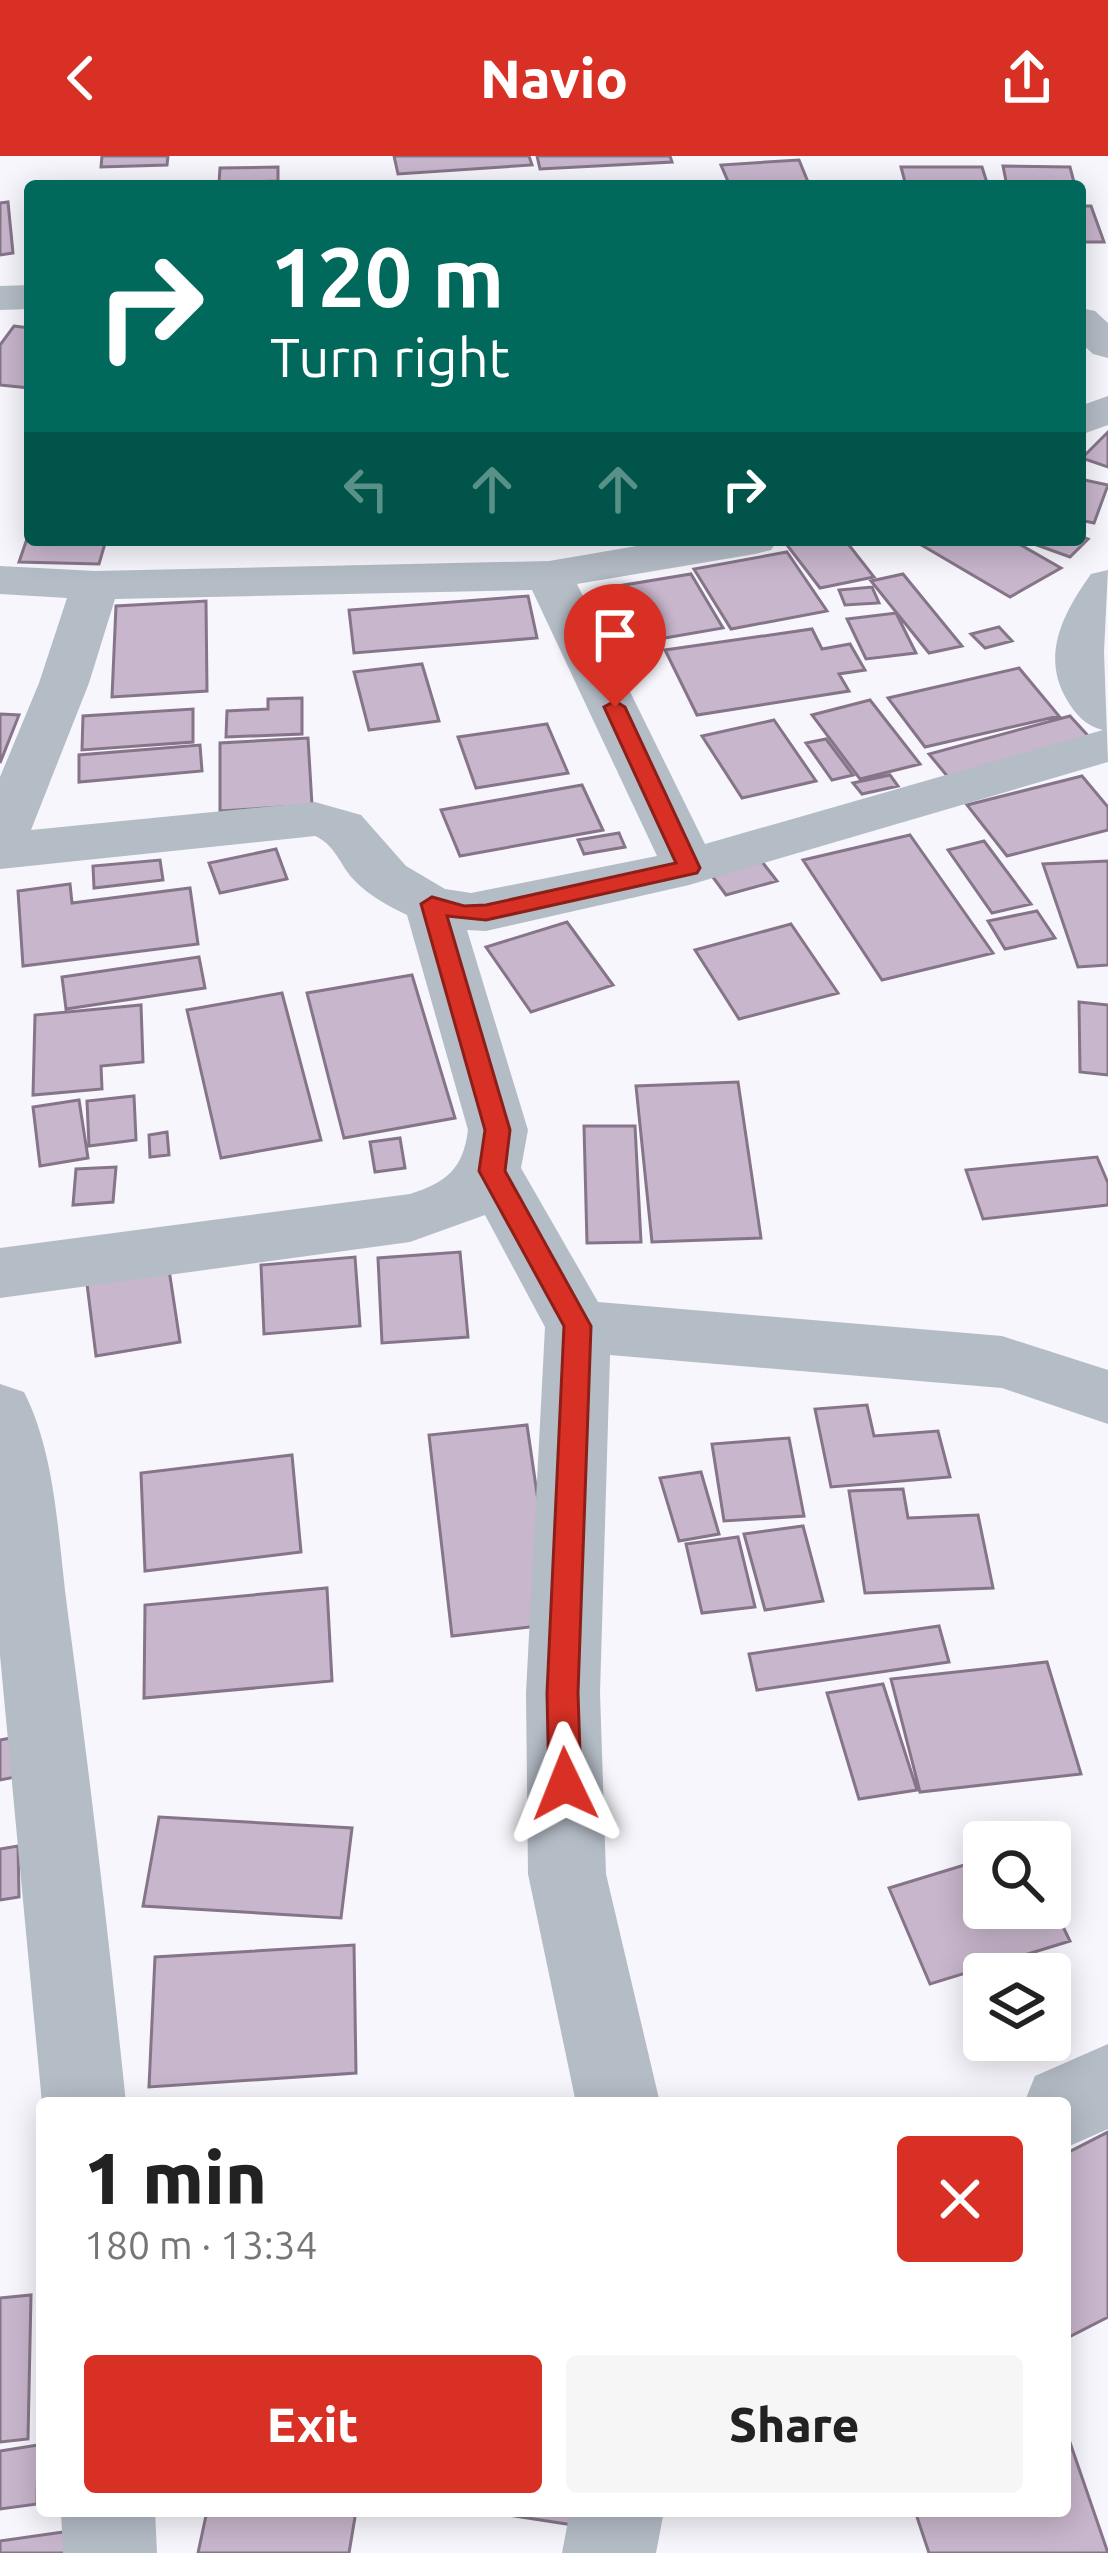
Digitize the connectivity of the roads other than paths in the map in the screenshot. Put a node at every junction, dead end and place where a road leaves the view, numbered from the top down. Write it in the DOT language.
graph roads {
  1 [pos="720,546"];
  2 [pos="549,575"];
  3 [pos="0,580"];
  4 [pos="1108,584"];
  5 [pos="94,585"];
  6 [pos="1108,716"];
  7 [pos="1108,745"];
  8 [pos="0,841"];
  9 [pos="0,851"];
  10 [pos="689,868"];
  11 [pos="432,904"];
  12 [pos="492,1171"];
  13 [pos="0,1273"];
  14 [pos="578,1326"];
  15 [pos="1108,1397"];
  16 [pos="0,1411"];
  17 [pos="1108,2086"];
  18 [pos="83,2097"];
  19 [pos="617,2097"];
  20 [pos="1071,2103"];
  21 [pos="108,2517"];
  22 [pos="616,2517"];
  23 [pos="110,2553"];
  24 [pos="609,2553"];
  1 -- 2 [label="street"];
  2 -- 5 [label="street"];
  2 -- 10 [label="street"];
  3 -- 5 [label="street"];
  4 -- 6 [label="street"];
  5 -- 8 [label="street"];
  7 -- 10 [label="street"];
  9 -- 11 [label="street"];
  10 -- 11 [label="street"];
  11 -- 12 [label="street"];
  12 -- 13 [label="street"];
  12 -- 14 [label="street"];
  14 -- 15 [label="street"];
  14 -- 19 [label="street"];
  16 -- 18 [label="street"];
  17 -- 20 [label="street"];
  21 -- 23 [label="street"];
  22 -- 24 [label="street"];
}
